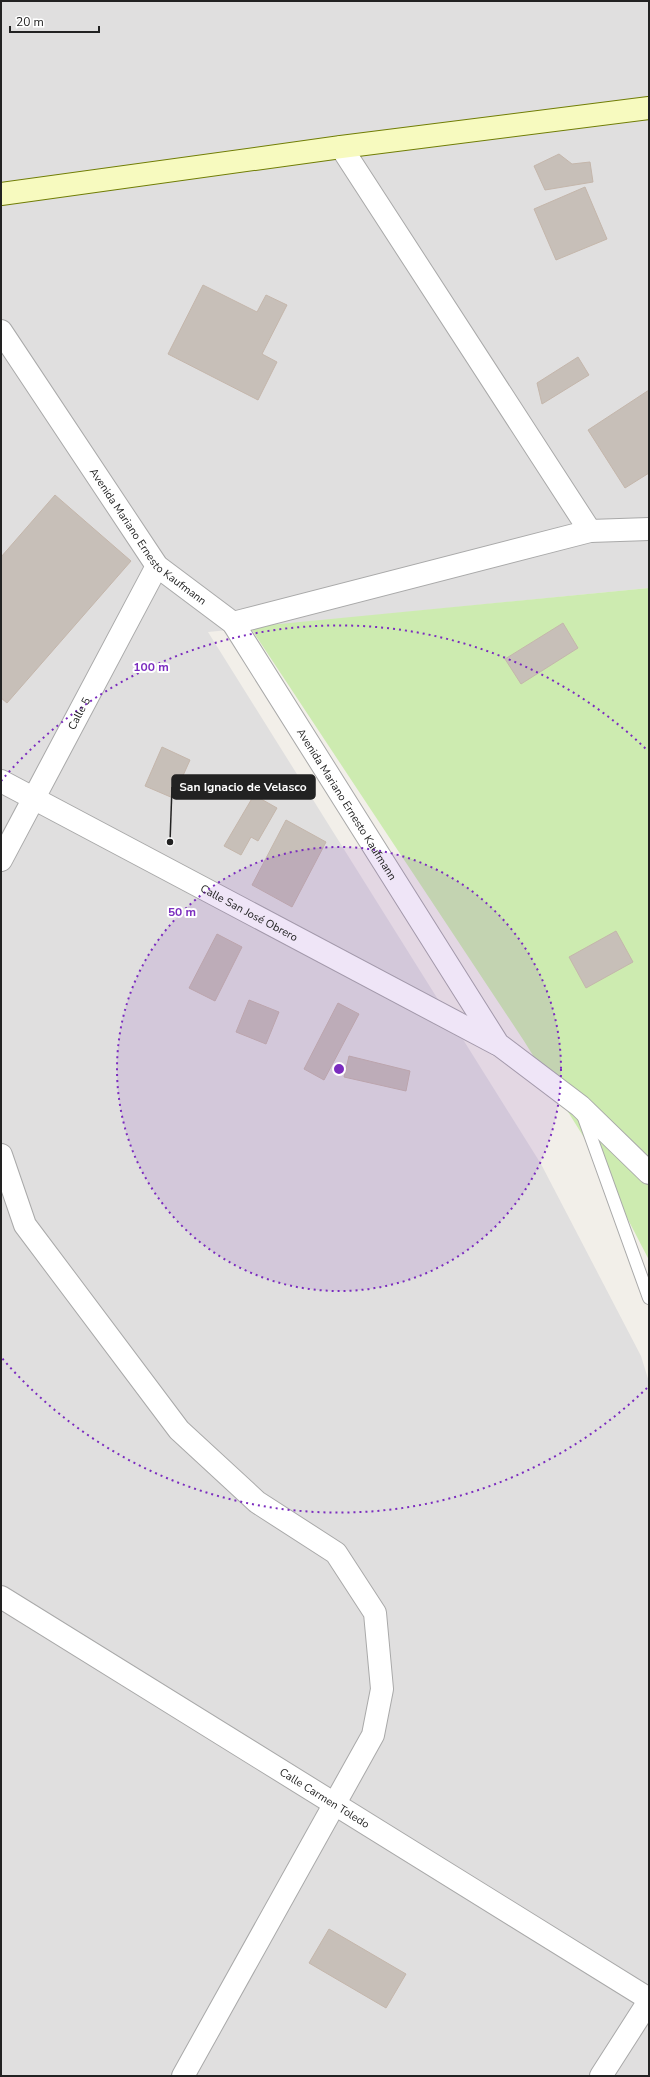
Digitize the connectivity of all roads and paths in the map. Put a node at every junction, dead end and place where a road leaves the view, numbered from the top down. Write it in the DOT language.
graph roads {
  1 [pos="649,108"];
  2 [pos="341,147"];
  3 [pos="1,194"];
  4 [pos="1,331"];
  5 [pos="649,529"];
  6 [pos="590,532"];
  7 [pos="158,566"];
  8 [pos="233,623"];
  9 [pos="1,781"];
  10 [pos="34,799"];
  11 [pos="1,860"];
  12 [pos="498,1044"];
  13 [pos="580,1106"];
  14 [pos="1,1155"];
  15 [pos="649,1173"];
  16 [pos="649,1298"];
  17 [pos="1,1597"];
  18 [pos="335,1804"];
  19 [pos="649,2000"];
  20 [pos="183,2076"];
  21 [pos="601,2076"];
  1 -- 2 [label="main road"];
  2 -- 3 [label="main road"];
  2 -- 6 [label="street"];
  4 -- 7 [label="street, Avenida Mariano Ernesto Kaufmann"];
  5 -- 6 [label="street"];
  6 -- 8 [label="street"];
  7 -- 8 [label="street, Avenida Mariano Ernesto Kaufmann"];
  7 -- 10 [label="street, Calle 5"];
  8 -- 12 [label="street, Avenida Mariano Ernesto Kaufmann"];
  9 -- 10 [label="street, Calle San José Obrero"];
  10 -- 11 [label="street, Calle 5"];
  10 -- 12 [label="street, Calle San José Obrero"];
  12 -- 13 [label="street, Avenida Mariano Ernesto Kaufmann"];
  13 -- 15 [label="street, Avenida Mariano Ernesto Kaufmann"];
  13 -- 16 [label="lane"];
  14 -- 18 [label="street"];
  17 -- 18 [label="street, Calle Carmen Toledo"];
  18 -- 19 [label="street, Calle Carmen Toledo"];
  18 -- 20 [label="street"];
  19 -- 21 [label="street"];
}
